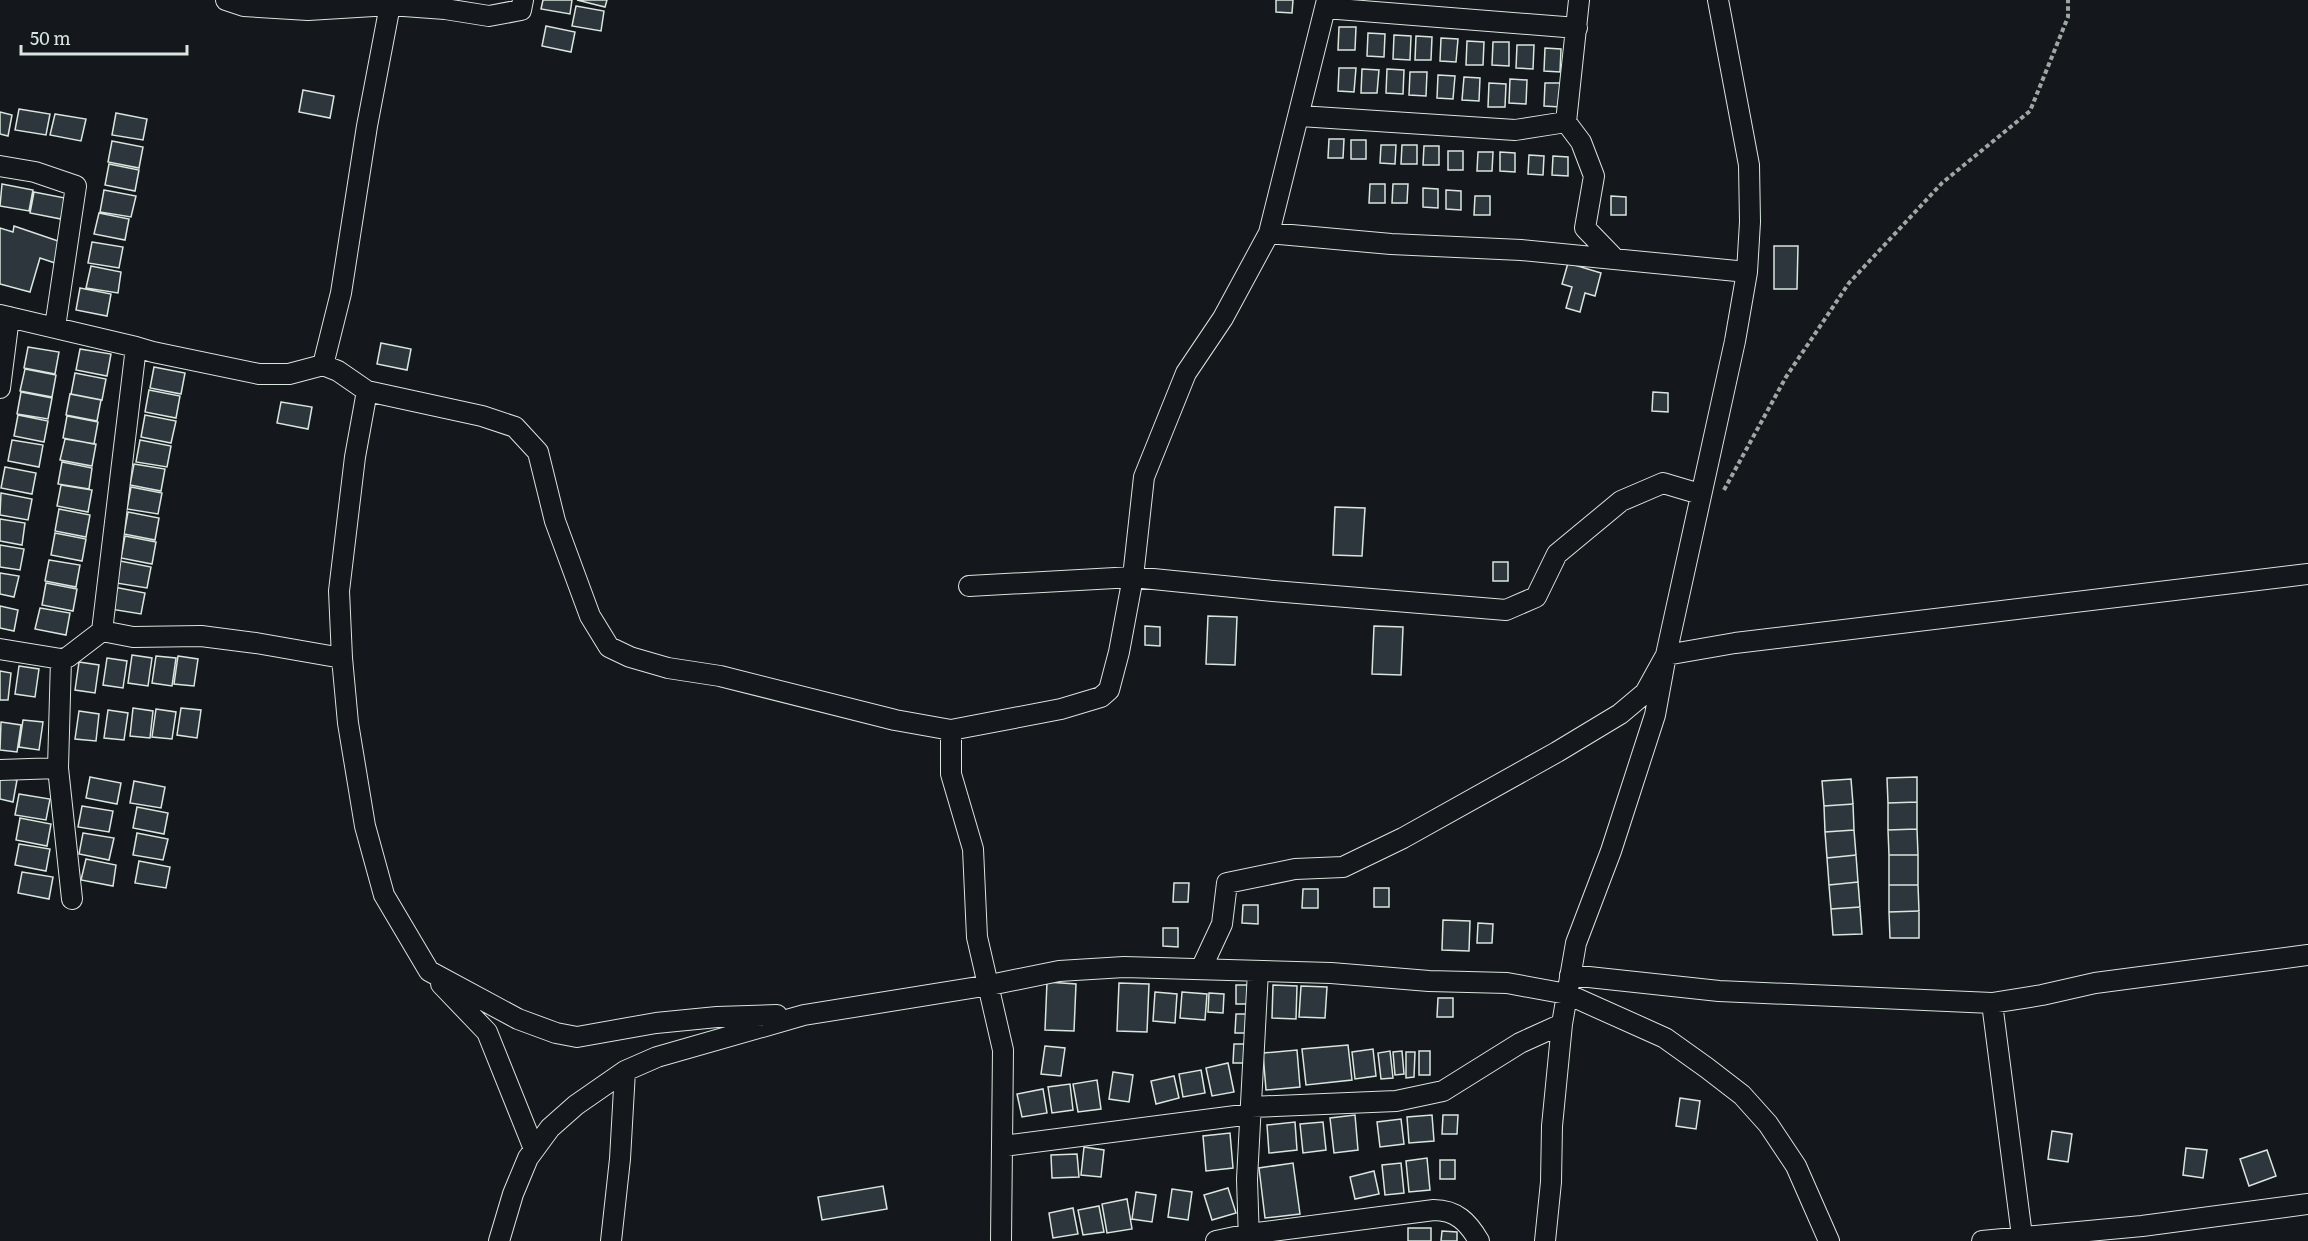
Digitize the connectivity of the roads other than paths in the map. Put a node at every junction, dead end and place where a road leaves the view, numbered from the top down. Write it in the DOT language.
graph roads {
  1 [pos="226,0"];
  2 [pos="524,0"];
  3 [pos="1579,0"];
  4 [pos="1718,0"];
  5 [pos="391,3"];
  6 [pos="1326,4"];
  7 [pos="1576,28"];
  8 [pos="1300,116"];
  9 [pos="1566,122"];
  10 [pos="0,166"];
  11 [pos="1269,233"];
  12 [pos="1615,259"];
  13 [pos="1747,272"];
  14 [pos="5,316"];
  15 [pos="55,327"];
  16 [pos="136,347"];
  17 [pos="323,365"];
  18 [pos="0,388"];
  19 [pos="367,392"];
  20 [pos="1700,494"];
  21 [pos="2308,574"];
  22 [pos="1133,577"];
  23 [pos="969,586"];
  24 [pos="102,631"];
  25 [pos="0,649"];
  26 [pos="1666,655"];
  27 [pos="342,658"];
  28 [pos="61,659"];
  29 [pos="951,730"];
  30 [pos="58,768"];
  31 [pos="0,770"];
  32 [pos="72,899"];
  33 [pos="2308,955"];
  34 [pos="1201,969"];
  35 [pos="429,971"];
  36 [pos="1258,971"];
  37 [pos="990,985"];
  38 [pos="1568,985"];
  39 [pos="1992,1003"];
  40 [pos="804,1015"];
  41 [pos="1562,1024"];
  42 [pos="625,1071"];
  43 [pos="1251,1111"];
  44 [pos="1003,1146"];
  45 [pos="534,1149"];
  46 [pos="2308,1204"];
  47 [pos="2022,1236"];
  48 [pos="1249,1237"];
  49 [pos="499,1241"];
  50 [pos="612,1241"];
  51 [pos="1001,1241"];
  52 [pos="1216,1241"];
  53 [pos="1479,1241"];
  54 [pos="1545,1241"];
  55 [pos="1829,1241"];
  56 [pos="1982,1241"];
  1 -- 5 [label="street"];
  2 -- 5 [label="street"];
  3 -- 7 [label="street"];
  4 -- 13 [label="street"];
  5 -- 17 [label="street"];
  6 -- 7 [label="street"];
  6 -- 8 [label="street"];
  7 -- 9 [label="street"];
  8 -- 9 [label="street"];
  8 -- 11 [label="street"];
  9 -- 12 [label="street"];
  10 -- 15 [label="street"];
  11 -- 12 [label="street"];
  11 -- 22 [label="street"];
  12 -- 13 [label="street"];
  13 -- 20 [label="street"];
  14 -- 15 [label="street"];
  14 -- 18 [label="street"];
  15 -- 16 [label="street"];
  16 -- 17 [label="street"];
  16 -- 24 [label="street"];
  17 -- 19 [label="street"];
  19 -- 27 [label="street"];
  19 -- 29 [label="street"];
  20 -- 22 [label="street"];
  20 -- 26 [label="street"];
  21 -- 26 [label="street"];
  22 -- 23 [label="street"];
  22 -- 29 [label="street"];
  24 -- 27 [label="street"];
  24 -- 28 [label="street"];
  25 -- 28 [label="street"];
  26 -- 34 [label="street"];
  26 -- 38 [label="street"];
  27 -- 35 [label="street"];
  28 -- 30 [label="street"];
  29 -- 37 [label="street"];
  30 -- 31 [label="street"];
  30 -- 32 [label="street"];
  33 -- 39 [label="street"];
  34 -- 36 [label="street"];
  34 -- 37 [label="street"];
  35 -- 40 [label="street"];
  35 -- 45 [label="street"];
  36 -- 38 [label="street"];
  36 -- 43 [label="street"];
  37 -- 40 [label="street"];
  37 -- 44 [label="street"];
  38 -- 39 [label="street"];
  38 -- 41 [label="street"];
  38 -- 55 [label="street"];
  39 -- 47 [label="street"];
  40 -- 42 [label="street"];
  41 -- 43 [label="street"];
  41 -- 54 [label="street"];
  42 -- 45 [label="street"];
  42 -- 50 [label="street"];
  43 -- 44 [label="street"];
  43 -- 48 [label="street"];
  44 -- 51 [label="street"];
  45 -- 49 [label="street"];
  46 -- 47 [label="street"];
  47 -- 56 [label="street"];
  48 -- 52 [label="street"];
  48 -- 53 [label="street"];
}
